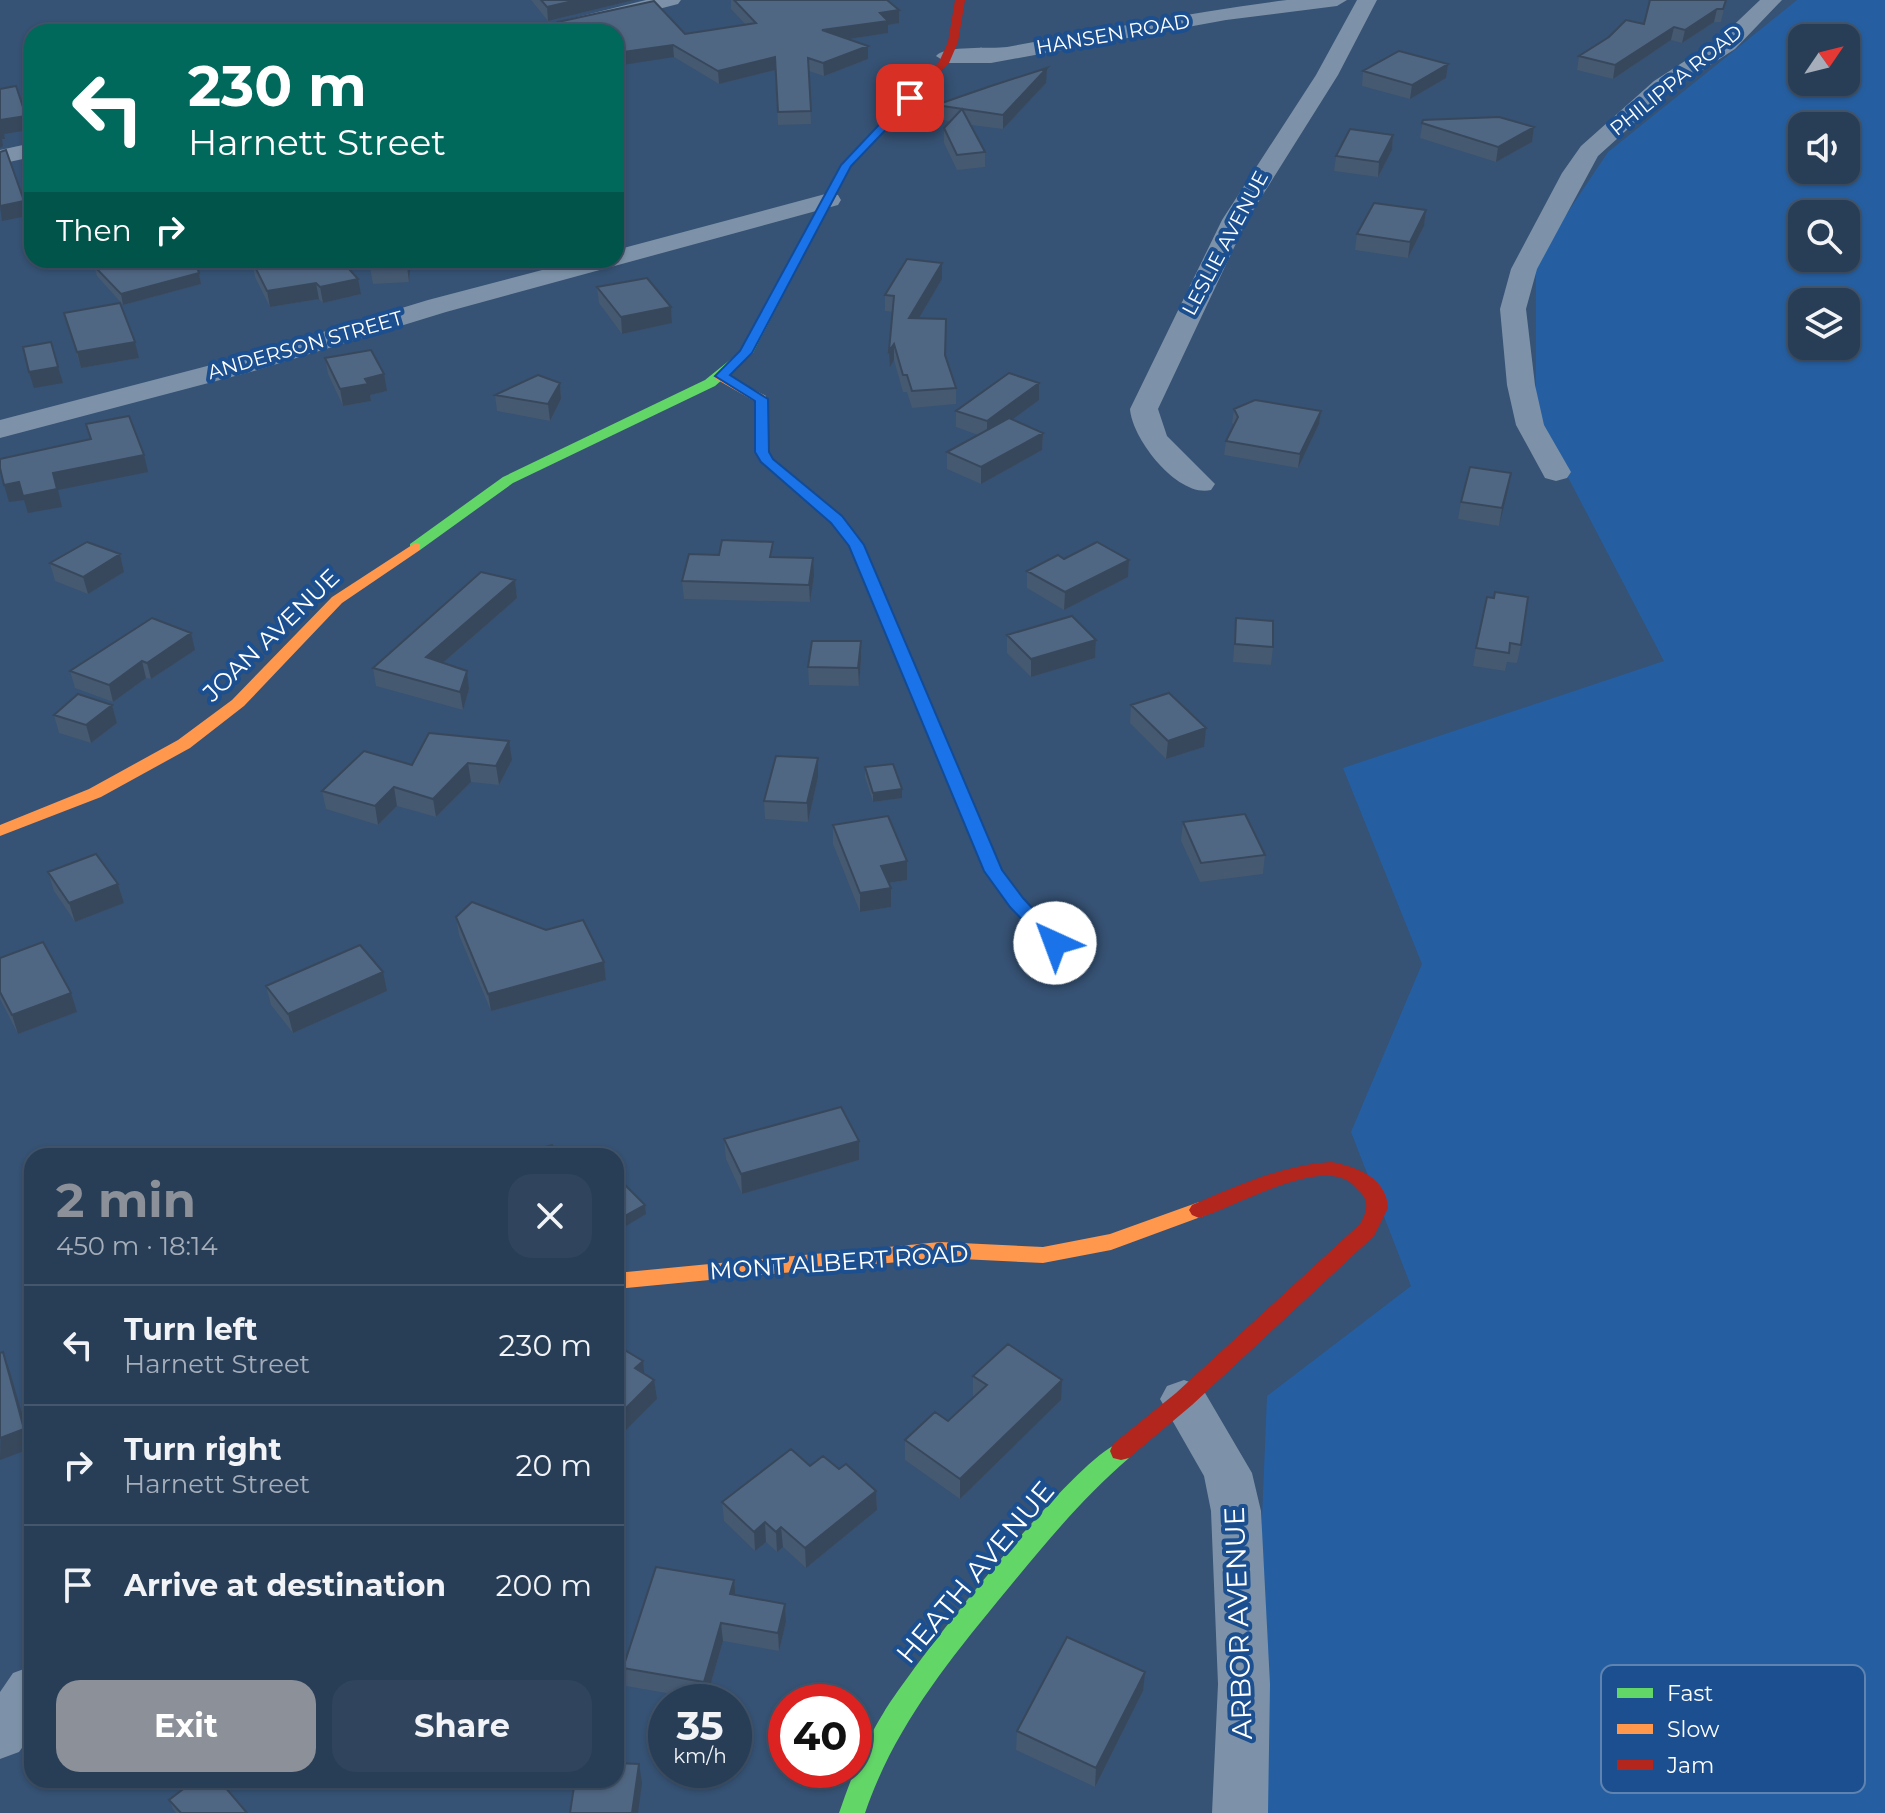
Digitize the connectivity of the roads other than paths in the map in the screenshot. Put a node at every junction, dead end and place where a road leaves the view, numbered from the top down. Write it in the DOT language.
graph roads {
  1 [pos="671,0"];
  2 [pos="960,0"];
  3 [pos="1337,0"];
  4 [pos="1367,0"];
  5 [pos="1772,0"];
  6 [pos="576,24"];
  7 [pos="947,56"];
  8 [pos="24,152"];
  9 [pos="0,157"];
  10 [pos="829,200"];
  11 [pos="624,256"];
  12 [pos="580,268"];
  13 [pos="721,376"];
  14 [pos="0,429"];
  15 [pos="1556,472"];
  16 [pos="1200,484"];
  17 [pos="0,831"];
  18 [pos="1055,943"];
  19 [pos="624,1280"];
  20 [pos="1184,1399"];
  21 [pos="24,1701"];
  22 [pos="0,1735"];
  23 [pos="852,1813"];
  24 [pos="1240,1813"];
  1 -- 6 [label="street"];
  2 -- 7 [label="street"];
  3 -- 7 [label="street, HANSEN ROAD"];
  4 -- 16 [label="street, LESLIE AVENUE"];
  5 -- 15 [label="street, PHILIPPA ROAD"];
  7 -- 10 [label="street, JOAN AVENUE"];
  8 -- 9 [label="street"];
  10 -- 11 [label="street"];
  10 -- 13 [label="street, JOAN AVENUE"];
  12 -- 14 [label="street, ANDERSON STREET"];
  13 -- 17 [label="street, JOAN AVENUE"];
  13 -- 18 [label="street"];
  19 -- 20 [label="street, MONT ALBERT ROAD"];
  20 -- 23 [label="street, HEATH AVENUE"];
  20 -- 24 [label="street, ARBOR AVENUE"];
  21 -- 22 [label="street"];
}
